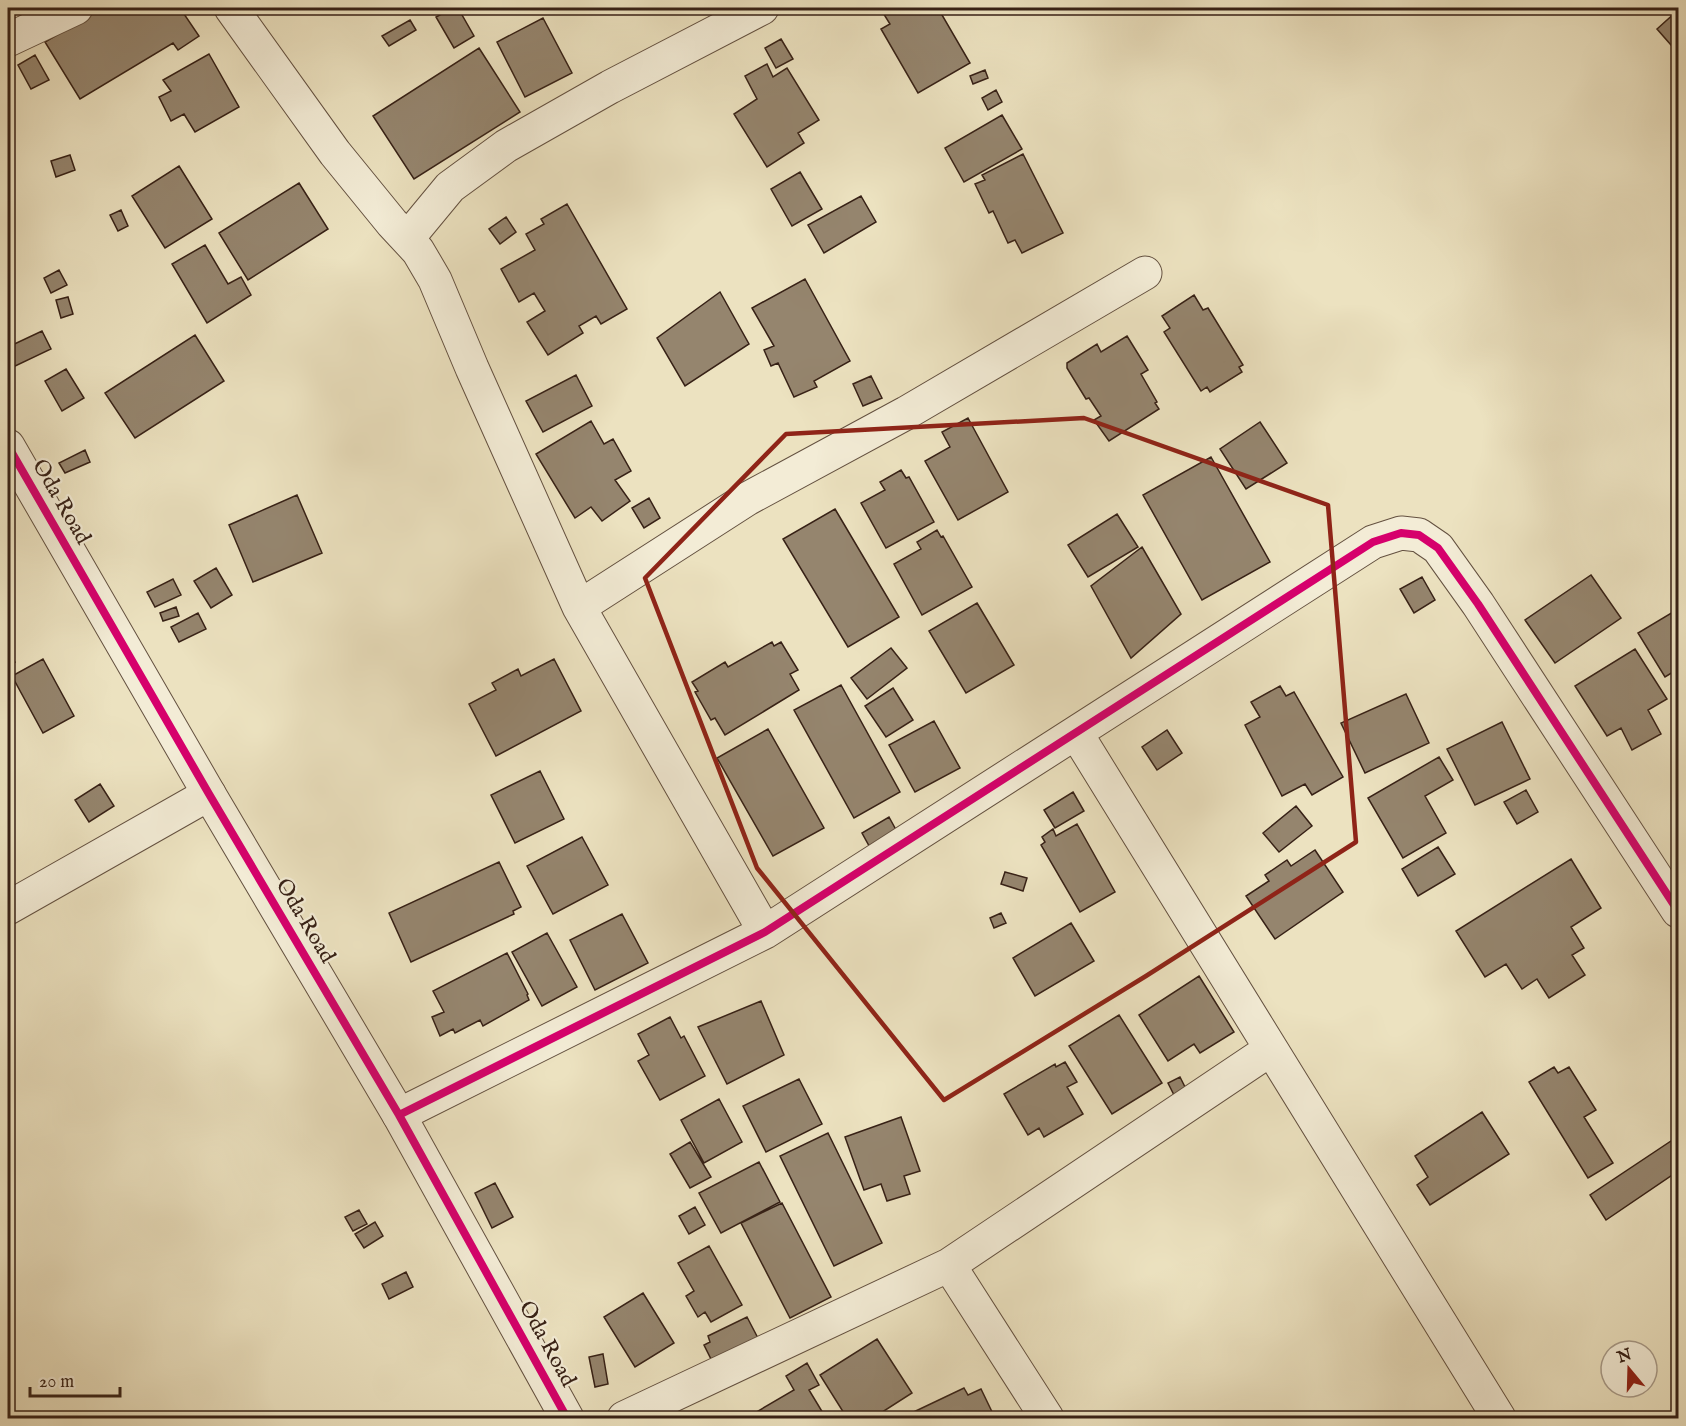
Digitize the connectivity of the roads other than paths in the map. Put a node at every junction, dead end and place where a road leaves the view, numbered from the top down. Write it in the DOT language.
graph roads {
  1 [pos="74,8"];
  2 [pos="231,8"];
  3 [pos="762,8"];
  4 [pos="8,40"];
  5 [pos="407,239"];
  6 [pos="1145,273"];
  7 [pos="8,448"];
  8 [pos="579,608"];
  9 [pos="1076,733"];
  10 [pos="209,794"];
  11 [pos="8,908"];
  12 [pos="1678,912"];
  13 [pos="765,932"];
  14 [pos="1271,1049"];
  15 [pos="399,1115"];
  16 [pos="949,1265"];
  17 [pos="567,1419"];
  18 [pos="624,1419"];
  19 [pos="1047,1419"];
  20 [pos="1499,1419"];
  1 -- 4 [label="street"];
  2 -- 5 [label="street"];
  3 -- 5 [label="street"];
  5 -- 8 [label="street"];
  6 -- 8 [label="street"];
  7 -- 10 [label="street, Oda Road"];
  8 -- 13 [label="street"];
  9 -- 12 [label="street"];
  9 -- 13 [label="street"];
  9 -- 14 [label="street"];
  10 -- 11 [label="street"];
  10 -- 15 [label="street, Oda Road"];
  13 -- 15 [label="street"];
  14 -- 16 [label="street"];
  14 -- 20 [label="street"];
  15 -- 17 [label="street, Oda Road"];
  16 -- 18 [label="street"];
  16 -- 19 [label="street"];
}
